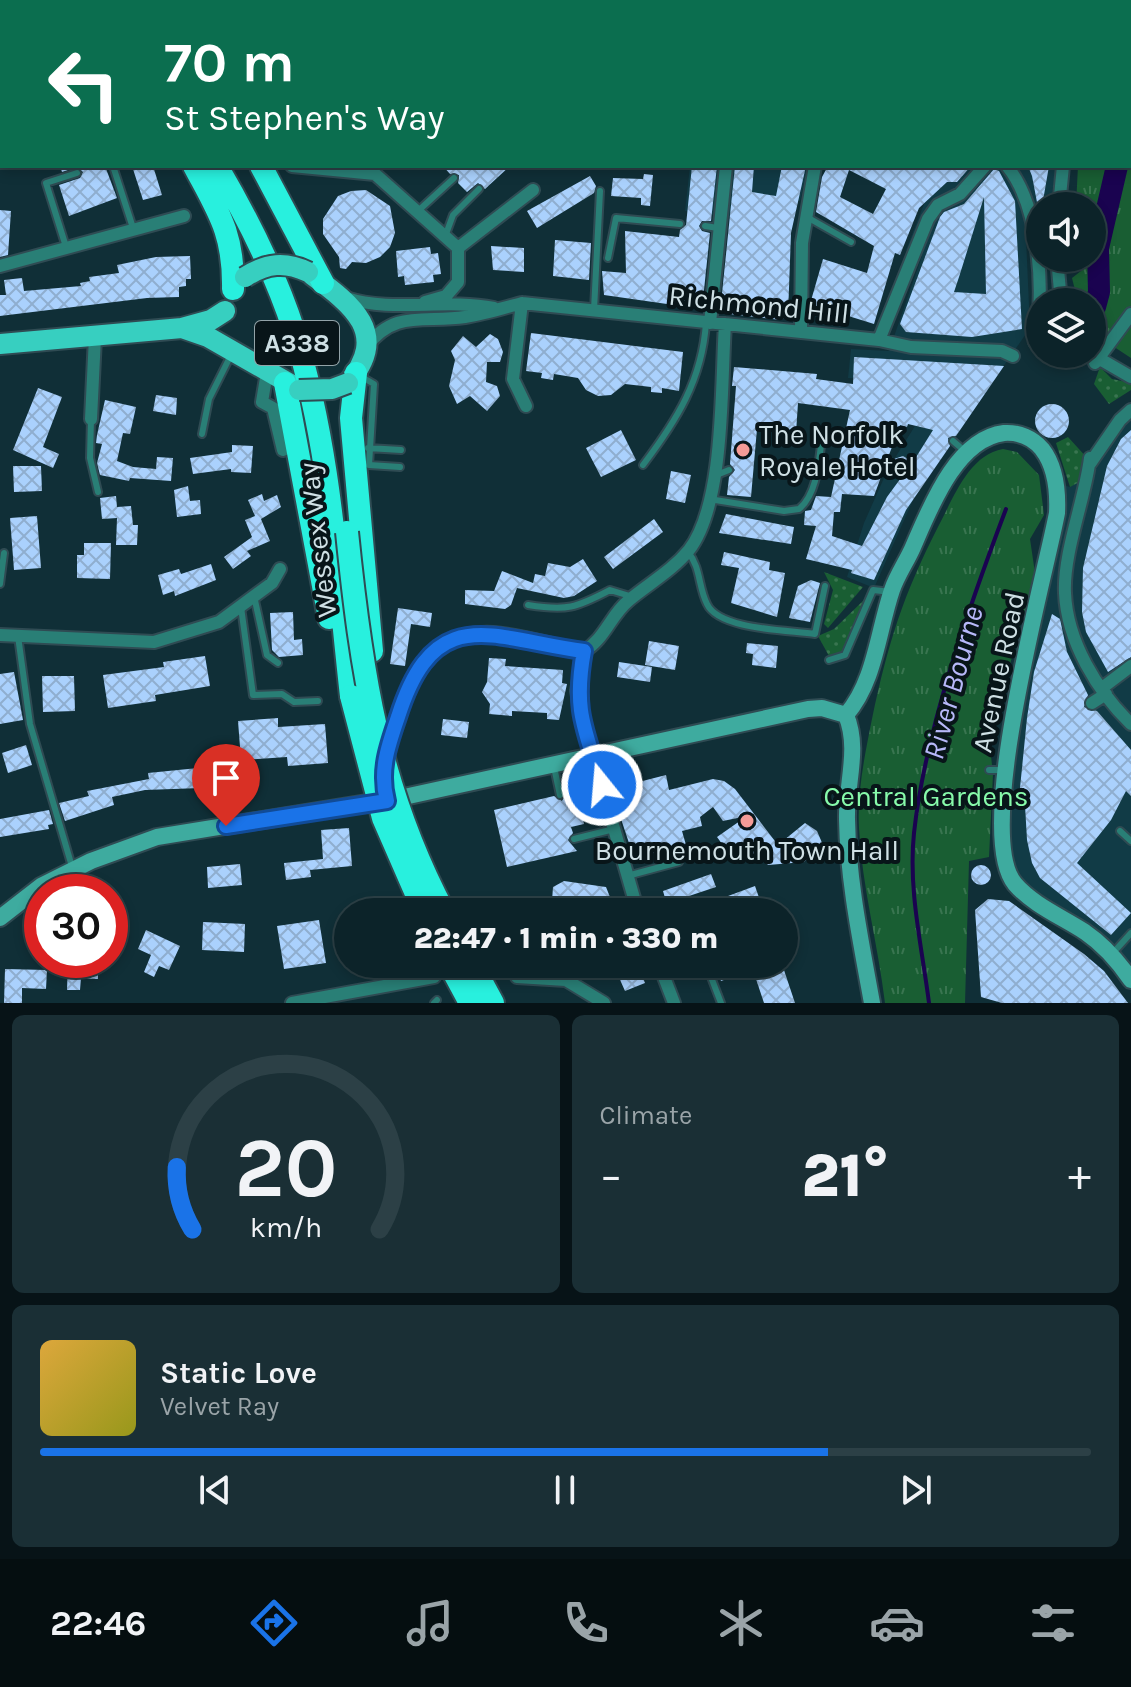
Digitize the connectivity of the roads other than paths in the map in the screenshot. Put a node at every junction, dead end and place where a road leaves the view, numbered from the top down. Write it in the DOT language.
graph roads {
  1 [pos="427,0"];
  2 [pos="450,0"];
  3 [pos="114,168"];
  4 [pos="195,168"];
  5 [pos="218,168"];
  6 [pos="235,168"];
  7 [pos="262,168"];
  8 [pos="291,168"];
  9 [pos="334,168"];
  10 [pos="726,168"];
  11 [pos="815,168"];
  12 [pos="983,168"];
  13 [pos="1009,168"];
  14 [pos="1063,168"];
  15 [pos="375,170"];
  16 [pos="77,173"];
  17 [pos="454,178"];
  18 [pos="479,189"];
  19 [pos="275,190"];
  20 [pos="533,190"];
  21 [pos="600,191"];
  22 [pos="1060,192"];
  23 [pos="418,211"];
  24 [pos="184,216"];
  25 [pos="805,216"];
  26 [pos="680,224"];
  27 [pos="134,231"];
  28 [pos="446,234"];
  29 [pos="851,242"];
  30 [pos="458,248"];
  31 [pos="67,250"];
  32 [pos="608,258"];
  33 [pos="0,266"];
  34 [pos="316,278"];
  35 [pos="239,283"];
  36 [pos="1037,288"];
  37 [pos="343,297"];
  38 [pos="425,302"];
  39 [pos="522,303"];
  40 [pos="499,309"];
  41 [pos="594,310"];
  42 [pos="225,311"];
  43 [pos="1131,314"];
  44 [pos="708,323"];
  45 [pos="725,324"];
  46 [pos="182,328"];
  47 [pos="801,332"];
  48 [pos="95,337"];
  49 [pos="879,340"];
  50 [pos="0,344"];
  51 [pos="1106,345"];
  52 [pos="366,347"];
  53 [pos="234,350"];
  54 [pos="1013,356"];
  55 [pos="1106,364"];
  56 [pos="1131,377"];
  57 [pos="352,378"];
  58 [pos="284,382"];
  59 [pos="526,406"];
  60 [pos="1129,412"];
  61 [pos="91,419"];
  62 [pos="823,431"];
  63 [pos="202,434"];
  64 [pos="953,441"];
  65 [pos="368,448"];
  66 [pos="283,450"];
  67 [pos="401,450"];
  68 [pos="967,453"];
  69 [pos="643,465"];
  70 [pos="400,467"];
  71 [pos="729,470"];
  72 [pos="714,476"];
  73 [pos="98,492"];
  74 [pos="709,499"];
  75 [pos="338,533"];
  76 [pos="688,552"];
  77 [pos="4,553"];
  78 [pos="280,569"];
  79 [pos="272,583"];
  80 [pos="0,584"];
  81 [pos="825,586"];
  82 [pos="1065,591"];
  83 [pos="891,592"];
  84 [pos="283,594"];
  85 [pos="254,596"];
  86 [pos="633,597"];
  87 [pos="528,605"];
  88 [pos="241,606"];
  89 [pos="1038,606"];
  90 [pos="0,635"];
  91 [pos="18,635"];
  92 [pos="584,651"];
  93 [pos="829,660"];
  94 [pos="278,663"];
  95 [pos="1131,666"];
  96 [pos="1104,691"];
  97 [pos="318,701"];
  98 [pos="1092,703"];
  99 [pos="846,715"];
  100 [pos="1131,724"];
  101 [pos="554,765"];
  102 [pos="560,795"];
  103 [pos="387,801"];
  104 [pos="614,829"];
  105 [pos="1120,831"];
  106 [pos="574,839"];
  107 [pos="1131,841"];
  108 [pos="679,862"];
  109 [pos="73,870"];
  110 [pos="627,876"];
  111 [pos="418,898"];
  112 [pos="438,898"];
  113 [pos="634,898"];
  114 [pos="0,918"];
  115 [pos="1131,933"];
  116 [pos="1112,954"];
  117 [pos="406,978"];
  118 [pos="449,978"];
  119 [pos="480,978"];
  120 [pos="664,978"];
  121 [pos="711,978"];
  122 [pos="1131,980"];
  123 [pos="526,981"];
  124 [pos="292,1003"];
  125 [pos="470,1003"];
  126 [pos="493,1003"];
  127 [pos="604,1003"];
  128 [pos="674,1003"];
  129 [pos="721,1003"];
  130 [pos="872,1003"];
  1 -- 2 [label="lane"];
  3 -- 27 [label="lane"];
  4 -- 35 [label="highway"];
  5 -- 75 [label="highway, Wessex Way / A338"];
  6 -- 75 [label="highway, Wessex Way / A338"];
  7 -- 19 [label="highway"];
  8 -- 19 [label="street"];
  9 -- 15 [label="street"];
  10 -- 44 [label="street"];
  11 -- 25 [label="street"];
  12 -- 49 [label="street"];
  13 -- 36 [label="street"];
  14 -- 22 [label="street"];
  15 -- 23 [label="street"];
  16 -- 31 [label="lane"];
  17 -- 23 [label="lane"];
  18 -- 28 [label="lane"];
  19 -- 34 [label="highway"];
  20 -- 30 [label="street"];
  21 -- 41 [label="lane"];
  23 -- 28 [label="street"];
  24 -- 27 [label="street"];
  25 -- 29 [label="lane"];
  25 -- 47 [label="street"];
  26 -- 32 [label="lane"];
  27 -- 31 [label="street"];
  28 -- 30 [label="street"];
  30 -- 38 [label="street"];
  31 -- 33 [label="street"];
  34 -- 35 [label="main road, bridge"];
  34 -- 37 [label="main road"];
  35 -- 42 [label="main road"];
  37 -- 38 [label="street, Richmond Hill"];
  37 -- 52 [label="main road"];
  38 -- 40 [label="street, Richmond Hill"];
  39 -- 40 [label="street, Richmond Hill"];
  39 -- 41 [label="street, Richmond Hill"];
  39 -- 59 [label="street"];
  40 -- 52 [label="street, Richmond Hill"];
  41 -- 44 [label="street, Richmond Hill"];
  42 -- 46 [label="main road"];
  42 -- 53 [label="main road"];
  43 -- 51 [label="street"];
  44 -- 45 [label="street, Richmond Hill"];
  44 -- 69 [label="lane"];
  45 -- 47 [label="street, Richmond Hill"];
  45 -- 72 [label="street"];
  46 -- 48 [label="main road"];
  46 -- 53 [label="main road"];
  47 -- 49 [label="street, Richmond Hill"];
  48 -- 50 [label="main road"];
  48 -- 61 [label="street"];
  49 -- 54 [label="street, Richmond Hill"];
  52 -- 57 [label="main road"];
  53 -- 58 [label="main road"];
  53 -- 63 [label="lane"];
  55 -- 56 [label="street"];
  57 -- 58 [label="main road, bridge"];
  57 -- 65 [label="lane"];
  57 -- 75 [label="highway"];
  58 -- 66 [label="street"];
  58 -- 75 [label="highway"];
  60 -- 82 [label="street"];
  61 -- 73 [label="lane"];
  62 -- 74 [label="lane"];
  64 -- 68 [label="lane"];
  65 -- 67 [label="lane"];
  65 -- 70 [label="lane"];
  68 -- 83 [label="street"];
  68 -- 89 [label="street, Avenue Road"];
  71 -- 72 [label="lane"];
  72 -- 74 [label="street"];
  74 -- 76 [label="street"];
  75 -- 111 [label="highway, bridge"];
  75 -- 112 [label="highway, Wessex Way / A338, bridge"];
  76 -- 81 [label="lane"];
  76 -- 86 [label="street"];
  77 -- 80 [label="lane"];
  78 -- 79 [label="street"];
  79 -- 84 [label="street"];
  79 -- 85 [label="street"];
  82 -- 89 [label="street"];
  82 -- 96 [label="street"];
  83 -- 93 [label="lane"];
  83 -- 99 [label="street"];
  85 -- 88 [label="street"];
  85 -- 94 [label="lane"];
  86 -- 87 [label="lane"];
  86 -- 92 [label="street"];
  88 -- 91 [label="street"];
  88 -- 97 [label="lane"];
  89 -- 116 [label="street, Avenue Road"];
  90 -- 91 [label="street"];
  91 -- 109 [label="lane"];
  92 -- 103 [label="street"];
  92 -- 104 [label="street, bridge"];
  95 -- 96 [label="street"];
  96 -- 98 [label="street"];
  96 -- 100 [label="street"];
  99 -- 101 [label="street"];
  99 -- 130 [label="street"];
  101 -- 102 [label="lane"];
  101 -- 103 [label="street"];
  103 -- 109 [label="street"];
  104 -- 106 [label="lane"];
  104 -- 110 [label="street"];
  105 -- 107 [label="lane"];
  108 -- 110 [label="lane"];
  109 -- 114 [label="street"];
  110 -- 113 [label="street"];
  115 -- 116 [label="lane"];
  116 -- 122 [label="street, Avenue Road"];
  117 -- 124 [label="street"];
  118 -- 125 [label="highway"];
  119 -- 126 [label="highway"];
  120 -- 128 [label="street"];
  121 -- 129 [label="lane"];
  123 -- 127 [label="street"];
}
